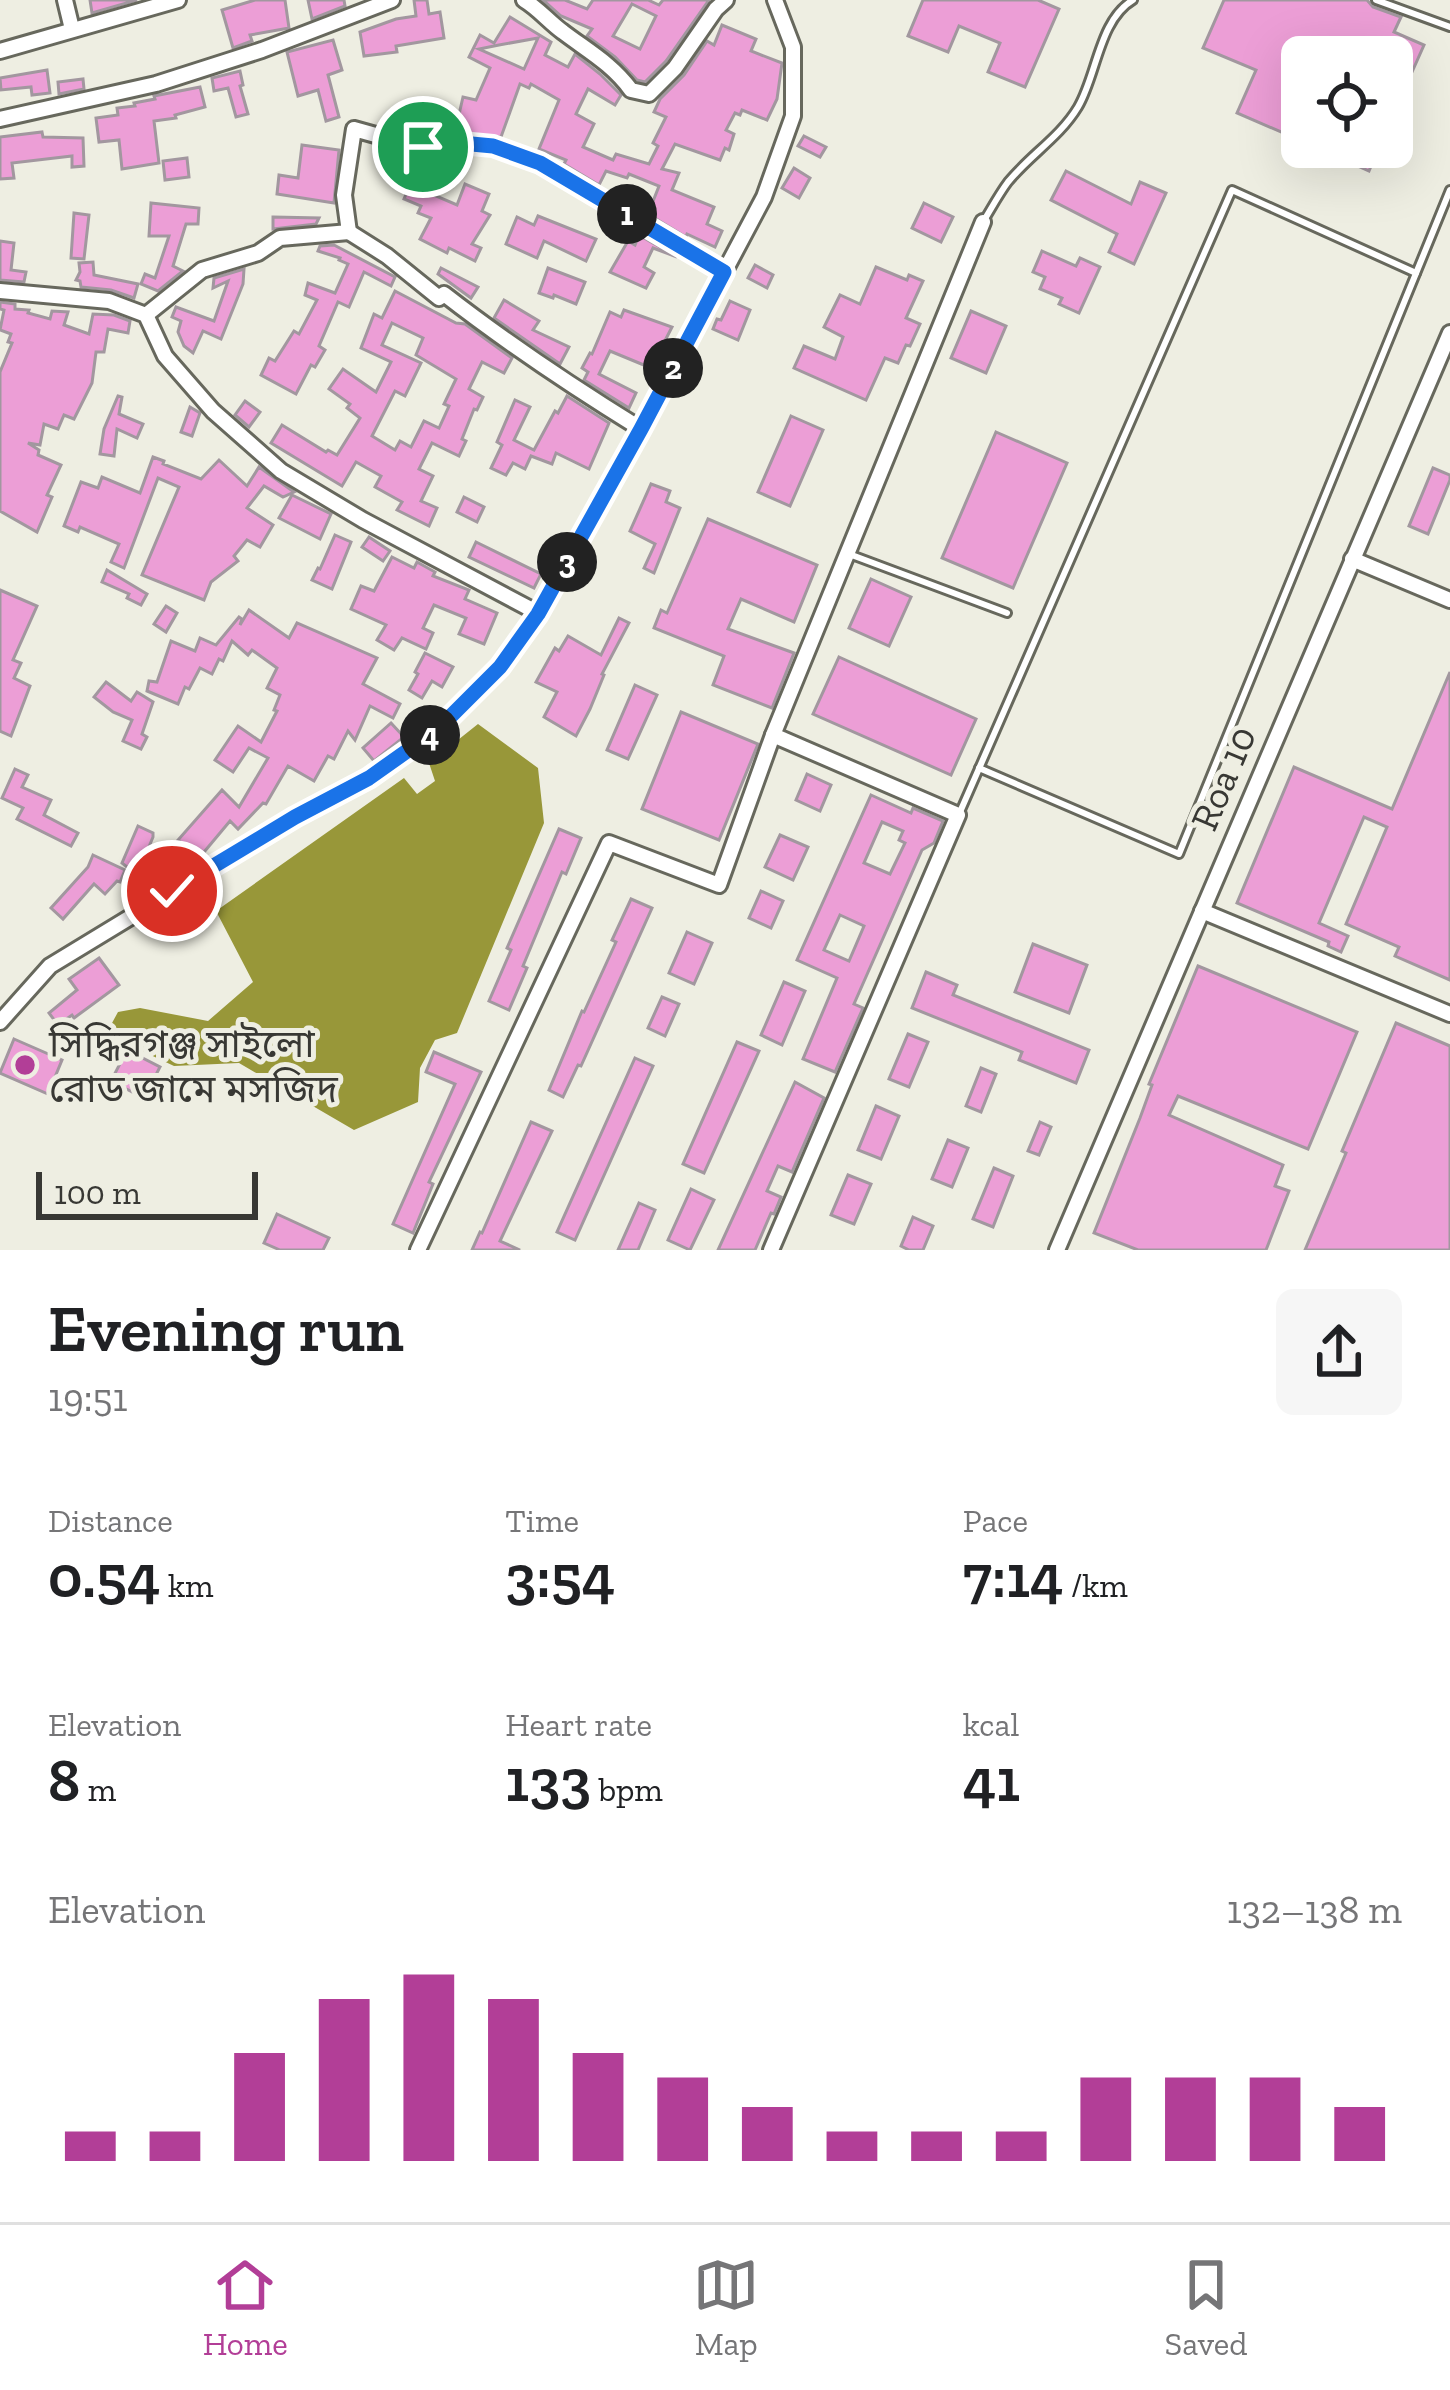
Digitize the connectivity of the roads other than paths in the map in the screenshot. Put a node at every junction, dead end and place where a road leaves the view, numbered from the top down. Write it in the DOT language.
graph roads {
  1 [pos="65,0"];
  2 [pos="178,0"];
  3 [pos="392,0"];
  4 [pos="524,0"];
  5 [pos="726,0"];
  6 [pos="776,0"];
  7 [pos="1133,0"];
  8 [pos="1376,0"];
  9 [pos="1450,27"];
  10 [pos="72,29"];
  11 [pos="0,51"];
  12 [pos="0,119"];
  13 [pos="1450,190"];
  14 [pos="983,222"];
  15 [pos="349,232"];
  16 [pos="724,272"];
  17 [pos="1416,273"];
  18 [pos="0,291"];
  19 [pos="146,315"];
  20 [pos="1450,333"];
  21 [pos="641,429"];
  22 [pos="846,553"];
  23 [pos="1352,559"];
  24 [pos="1450,600"];
  25 [pos="1007,613"];
  26 [pos="538,614"];
  27 [pos="773,735"];
  28 [pos="980,768"];
  29 [pos="958,815"];
  30 [pos="1202,911"];
  31 [pos="1450,1014"];
  32 [pos="0,1022"];
  33 [pos="418,1250"];
  34 [pos="771,1250"];
  35 [pos="1058,1250"];
  1 -- 10 [label="street"];
  2 -- 10 [label="street"];
  3 -- 12 [label="street"];
  4 -- 5 [label="street"];
  6 -- 16 [label="street"];
  7 -- 14 [label="lane"];
  8 -- 9 [label="lane"];
  10 -- 11 [label="street"];
  13 -- 17 [label="lane"];
  14 -- 22 [label="street"];
  15 -- 16 [label="street"];
  15 -- 19 [label="street"];
  15 -- 21 [label="street"];
  16 -- 21 [label="street"];
  17 -- 28 [label="lane"];
  17 -- 28 [label="lane"];
  18 -- 19 [label="street"];
  19 -- 26 [label="street"];
  20 -- 23 [label="street, Roa 10"];
  21 -- 26 [label="street"];
  22 -- 25 [label="lane"];
  22 -- 27 [label="street"];
  23 -- 24 [label="street"];
  23 -- 30 [label="street, Roa 10"];
  26 -- 32 [label="street"];
  27 -- 29 [label="street"];
  27 -- 33 [label="street"];
  28 -- 29 [label="lane"];
  29 -- 34 [label="street"];
  30 -- 31 [label="street"];
  30 -- 35 [label="street, Roa 10"];
}
